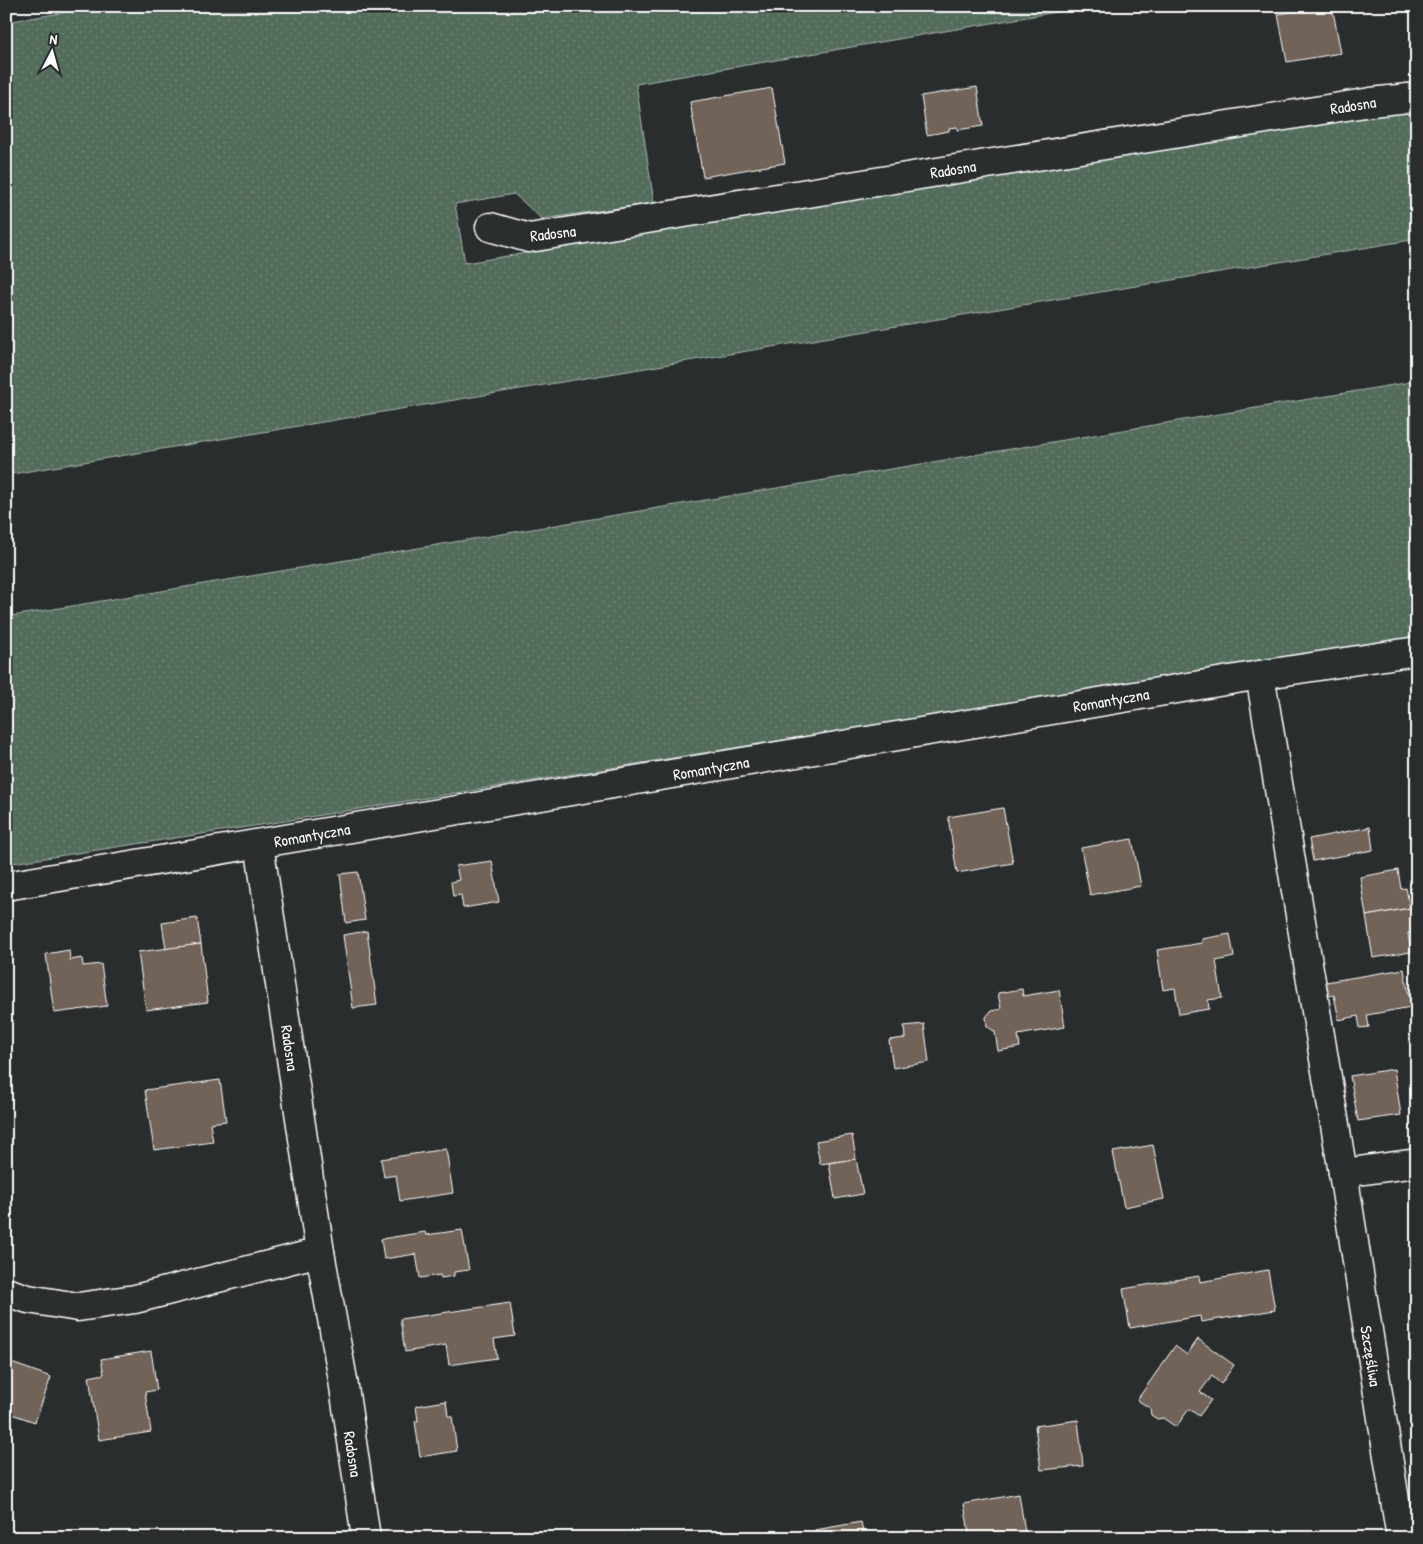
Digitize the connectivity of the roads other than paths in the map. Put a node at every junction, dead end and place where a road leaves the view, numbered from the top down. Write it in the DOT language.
graph roads {
  1 [pos="1417,97"];
  2 [pos="490,228"];
  3 [pos="1417,651"];
  4 [pos="1260,675"];
  5 [pos="259,844"];
  6 [pos="6,886"];
  7 [pos="1417,1163"];
  8 [pos="1343,1173"];
  9 [pos="320,1252"];
  10 [pos="6,1292"];
  11 [pos="366,1538"];
  12 [pos="1401,1538"];
  1 -- 2 [label="street, Radosna"];
  3 -- 4 [label="street, Romantyczna"];
  4 -- 5 [label="street, Romantyczna"];
  4 -- 8 [label="street, Szczęśliwa"];
  5 -- 6 [label="street, Romantyczna"];
  5 -- 9 [label="street, Radosna"];
  7 -- 8 [label="street"];
  8 -- 12 [label="street, Szczęśliwa"];
  9 -- 10 [label="street"];
  9 -- 11 [label="street, Radosna"];
}
